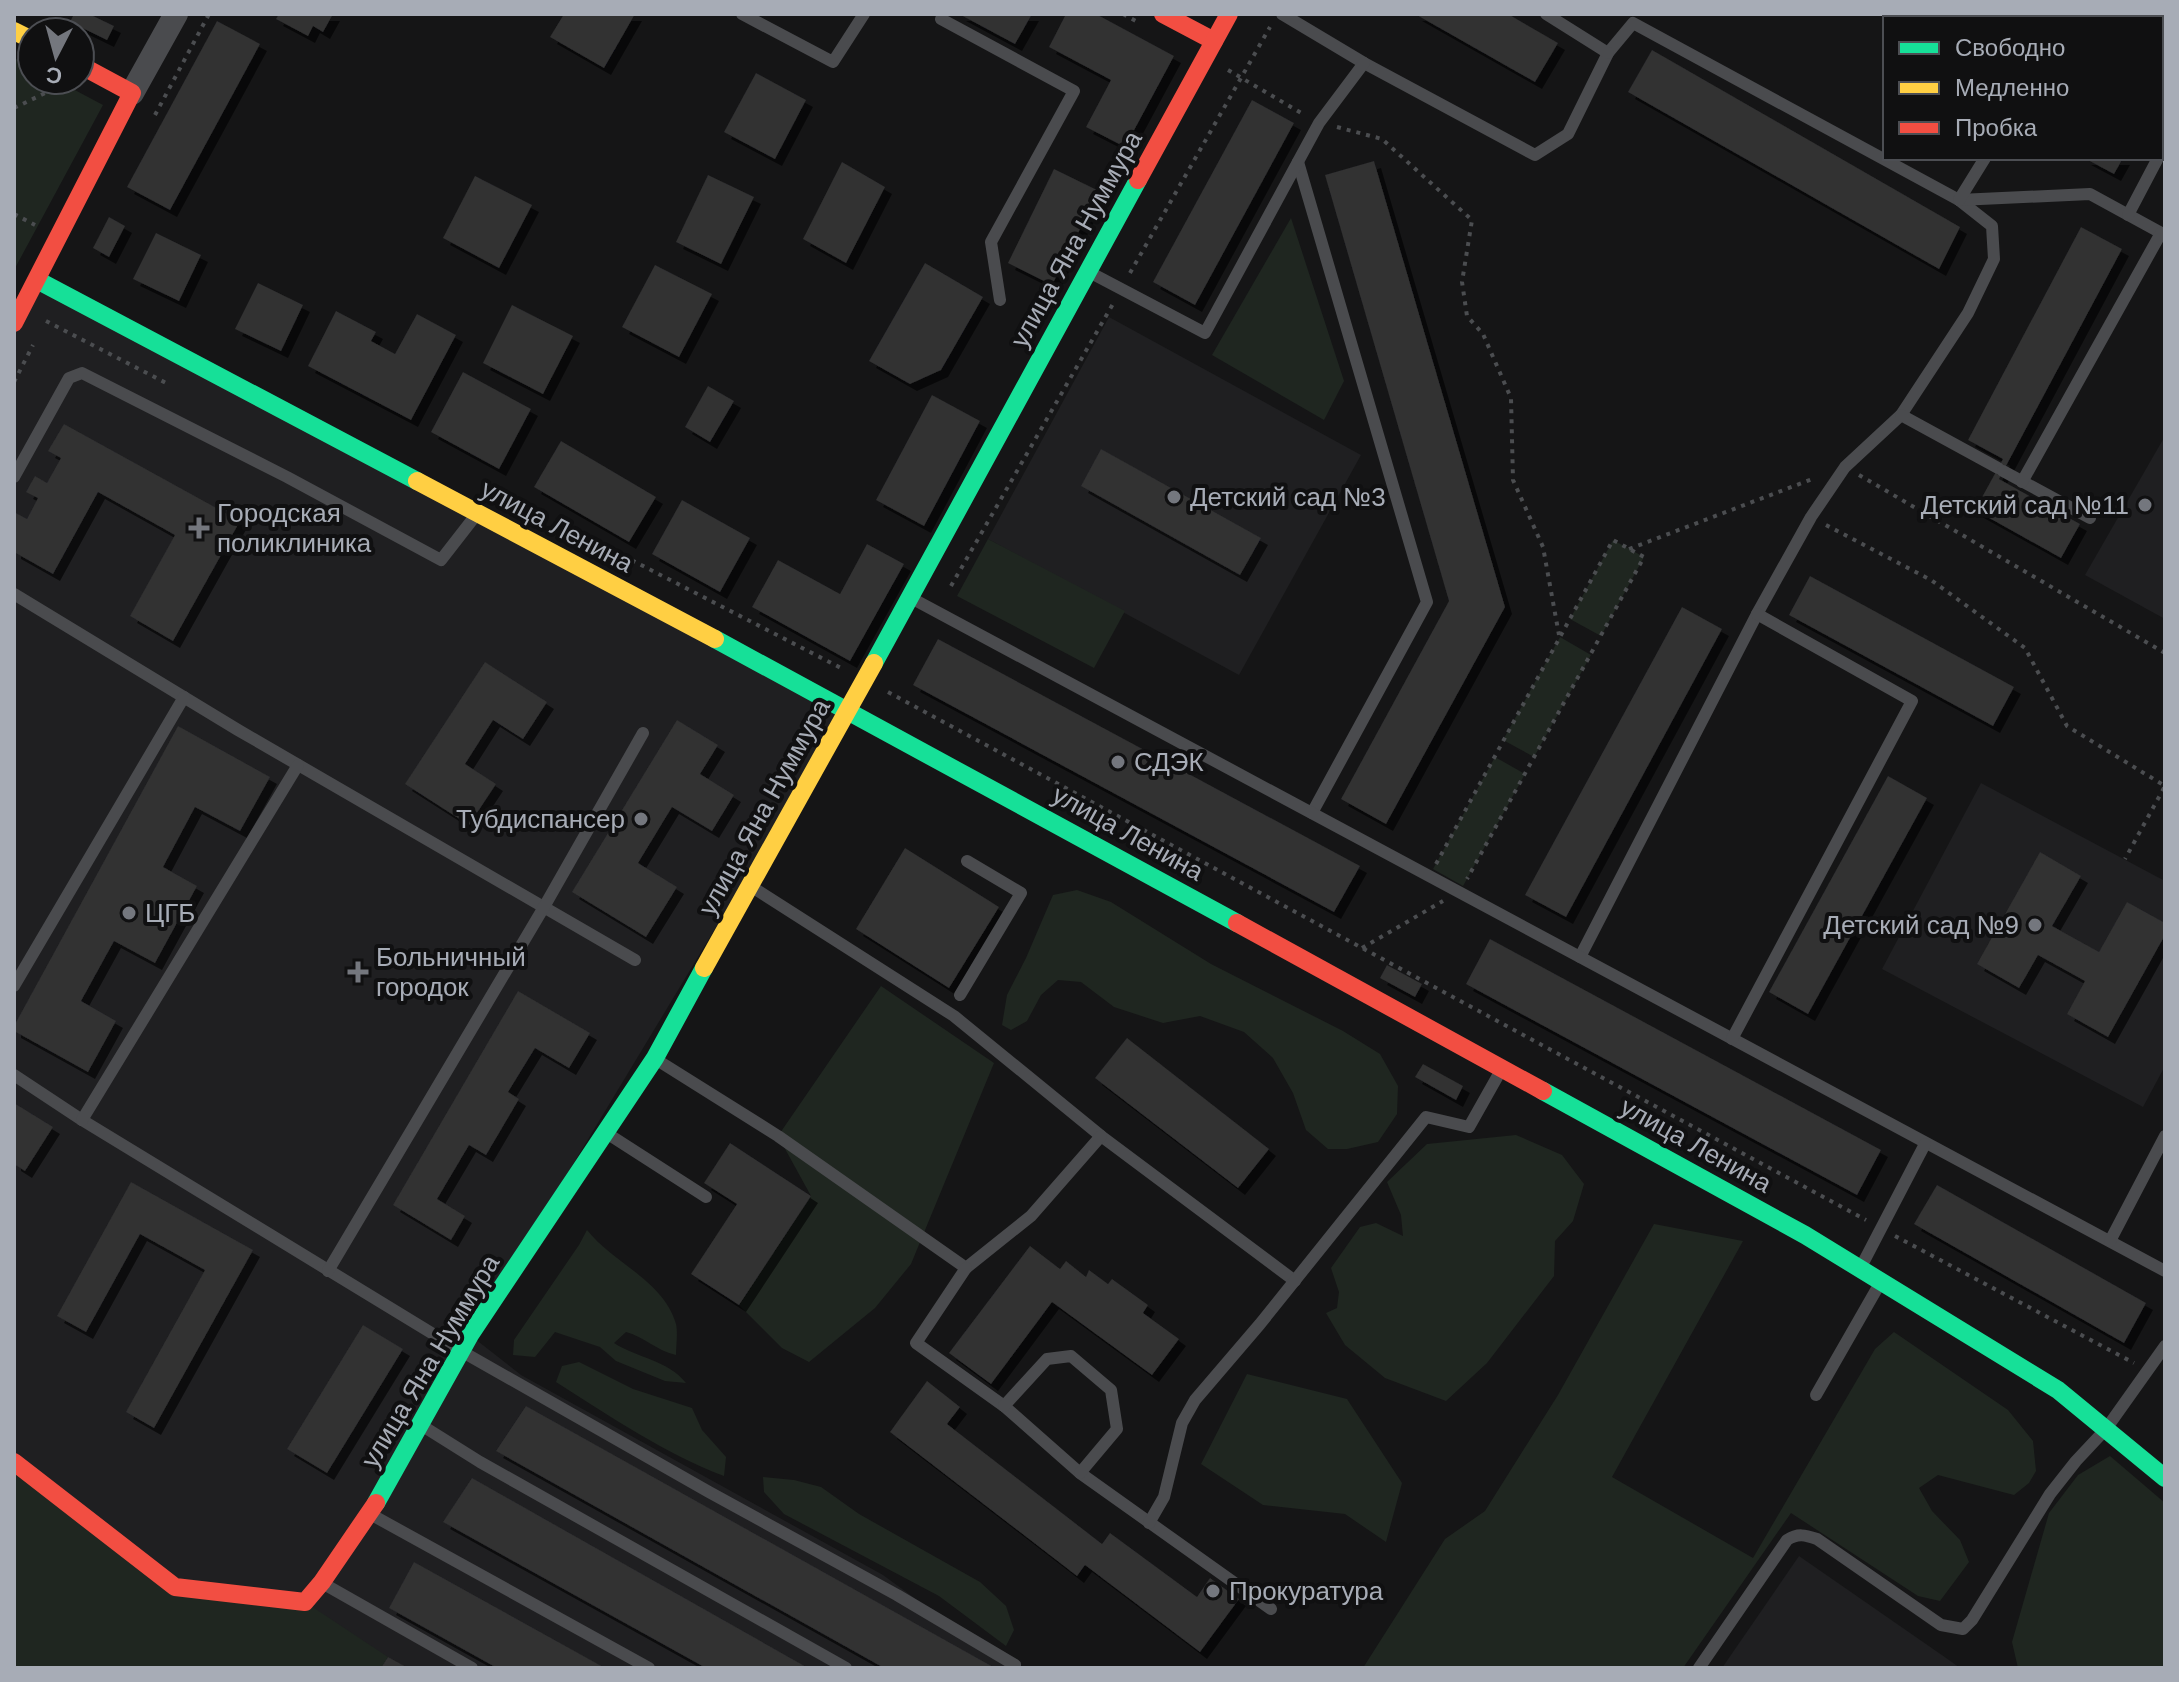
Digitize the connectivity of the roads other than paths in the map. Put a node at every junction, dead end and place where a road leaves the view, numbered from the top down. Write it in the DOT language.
graph roads {
  1 [pos="176,14"];
  2 [pos="742,14"];
  3 [pos="864,14"];
  4 [pos="1163,14"];
  5 [pos="1229,14"];
  6 [pos="1282,14"];
  7 [pos="1546,14"];
  8 [pos="939,16"];
  9 [pos="1636,18"];
  10 [pos="1209,49"];
  11 [pos="1608,53"];
  12 [pos="1364,63"];
  13 [pos="96,74"];
  14 [pos="132,93"];
  15 [pos="1883,157"];
  16 [pos="1888,160"];
  17 [pos="1984,160"];
  18 [pos="2158,160"];
  19 [pos="1298,162"];
  20 [pos="1959,200"];
  21 [pos="2128,215"];
  22 [pos="2163,234"];
  23 [pos="1088,271"];
  24 [pos="37,280"];
  25 [pos="1000,300"];
  26 [pos="14,323"];
  27 [pos="1901,415"];
  28 [pos="14,477"];
  29 [pos="2022,482"];
  30 [pos="477,513"];
  31 [pos="2090,518"];
  32 [pos="14,594"];
  33 [pos="909,597"];
  34 [pos="1757,614"];
  35 [pos="184,697"];
  36 [pos="847,710"];
  37 [pos="643,733"];
  38 [pos="298,765"];
  39 [pos="1312,813"];
  40 [pos="967,861"];
  41 [pos="750,886"];
  42 [pos="544,907"];
  43 [pos="1580,957"];
  44 [pos="635,960"];
  45 [pos="14,986"];
  46 [pos="960,995"];
  47 [pos="1732,1039"];
  48 [pos="655,1058"];
  49 [pos="1502,1069"];
  50 [pos="14,1075"];
  51 [pos="82,1120"];
  52 [pos="605,1132"];
  53 [pos="1101,1136"];
  54 [pos="2165,1136"];
  55 [pos="1925,1144"];
  56 [pos="706,1197"];
  57 [pos="2110,1241"];
  58 [pos="966,1268"];
  59 [pos="1860,1269"];
  60 [pos="328,1271"];
  61 [pos="2165,1271"];
  62 [pos="1295,1281"];
  63 [pos="1880,1282"];
  64 [pos="2165,1346"];
  65 [pos="461,1351"];
  66 [pos="1816,1395"];
  67 [pos="1004,1406"];
  68 [pos="418,1423"];
  69 [pos="2106,1429"];
  70 [pos="14,1462"];
  71 [pos="1080,1473"];
  72 [pos="2165,1478"];
  73 [pos="370,1513"];
  74 [pos="1149,1523"];
  75 [pos="322,1582"];
  76 [pos="1271,1609"];
  77 [pos="472,1668"];
  78 [pos="649,1668"];
  79 [pos="846,1668"];
  80 [pos="1014,1668"];
  81 [pos="1699,1668"];
  1 -- 14 [label="street"];
  2 -- 3 [label="lane"];
  4 -- 10 [label="main road"];
  5 -- 10 [label="main road, улица Яна Нуммура"];
  6 -- 12 [label="lane"];
  7 -- 11 [label="lane"];
  8 -- 25 [label="lane"];
  9 -- 11 [label="lane"];
  9 -- 15 [label="lane"];
  10 -- 23 [label="main road, улица Яна Нуммура"];
  11 -- 12 [label="lane"];
  12 -- 19 [label="lane"];
  13 -- 14 [label="main road"];
  14 -- 24 [label="main road"];
  16 -- 20 [label="lane"];
  17 -- 20 [label="lane"];
  18 -- 21 [label="lane"];
  19 -- 23 [label="lane"];
  19 -- 39 [label="lane"];
  20 -- 21 [label="lane"];
  20 -- 27 [label="lane"];
  21 -- 22 [label="lane"];
  22 -- 29 [label="lane"];
  23 -- 33 [label="main road, улица Яна Нуммура"];
  24 -- 26 [label="main road"];
  24 -- 30 [label="main road, улица Ленина"];
  27 -- 29 [label="lane"];
  27 -- 34 [label="lane"];
  28 -- 30 [label="lane"];
  29 -- 31 [label="lane"];
  30 -- 36 [label="main road, улица Ленина"];
  32 -- 35 [label="lane"];
  33 -- 36 [label="main road, улица Яна Нуммура"];
  33 -- 39 [label="lane"];
  34 -- 43 [label="lane"];
  34 -- 47 [label="lane"];
  35 -- 38 [label="lane"];
  35 -- 45 [label="lane"];
  36 -- 41 [label="main road, улица Яна Нуммура"];
  36 -- 49 [label="main road, улица Ленина"];
  37 -- 42 [label="lane"];
  38 -- 42 [label="lane"];
  38 -- 51 [label="lane"];
  39 -- 43 [label="lane"];
  40 -- 46 [label="lane"];
  41 -- 48 [label="main road, улица Яна Нуммура"];
  41 -- 53 [label="lane"];
  42 -- 44 [label="lane"];
  42 -- 60 [label="lane"];
  43 -- 47 [label="lane"];
  47 -- 55 [label="lane"];
  48 -- 52 [label="main road, улица Яна Нуммура"];
  48 -- 58 [label="lane"];
  49 -- 59 [label="main road, улица Ленина"];
  49 -- 62 [label="lane"];
  50 -- 51 [label="lane"];
  51 -- 60 [label="lane"];
  52 -- 56 [label="lane"];
  52 -- 65 [label="main road, улица Яна Нуммура"];
  53 -- 58 [label="lane"];
  53 -- 62 [label="lane"];
  54 -- 57 [label="lane"];
  55 -- 57 [label="lane"];
  55 -- 59 [label="lane"];
  57 -- 61 [label="lane"];
  58 -- 67 [label="lane"];
  59 -- 63 [label="main road, улица Ленина"];
  60 -- 65 [label="lane"];
  62 -- 74 [label="lane"];
  63 -- 66 [label="lane"];
  63 -- 69 [label="main road, улица Ленина"];
  64 -- 69 [label="lane"];
  65 -- 68 [label="main road, улица Яна Нуммура"];
  65 -- 80 [label="lane"];
  67 -- 71 [label="lane"];
  67 -- 71 [label="lane"];
  68 -- 73 [label="main road, улица Яна Нуммура"];
  68 -- 79 [label="lane"];
  69 -- 72 [label="main road, улица Ленина"];
  69 -- 81 [label="lane"];
  70 -- 75 [label="main road, улица Яна Нуммура"];
  71 -- 74 [label="lane"];
  73 -- 75 [label="main road, улица Яна Нуммура"];
  73 -- 78 [label="lane"];
  74 -- 76 [label="lane"];
  75 -- 77 [label="lane"];
}
